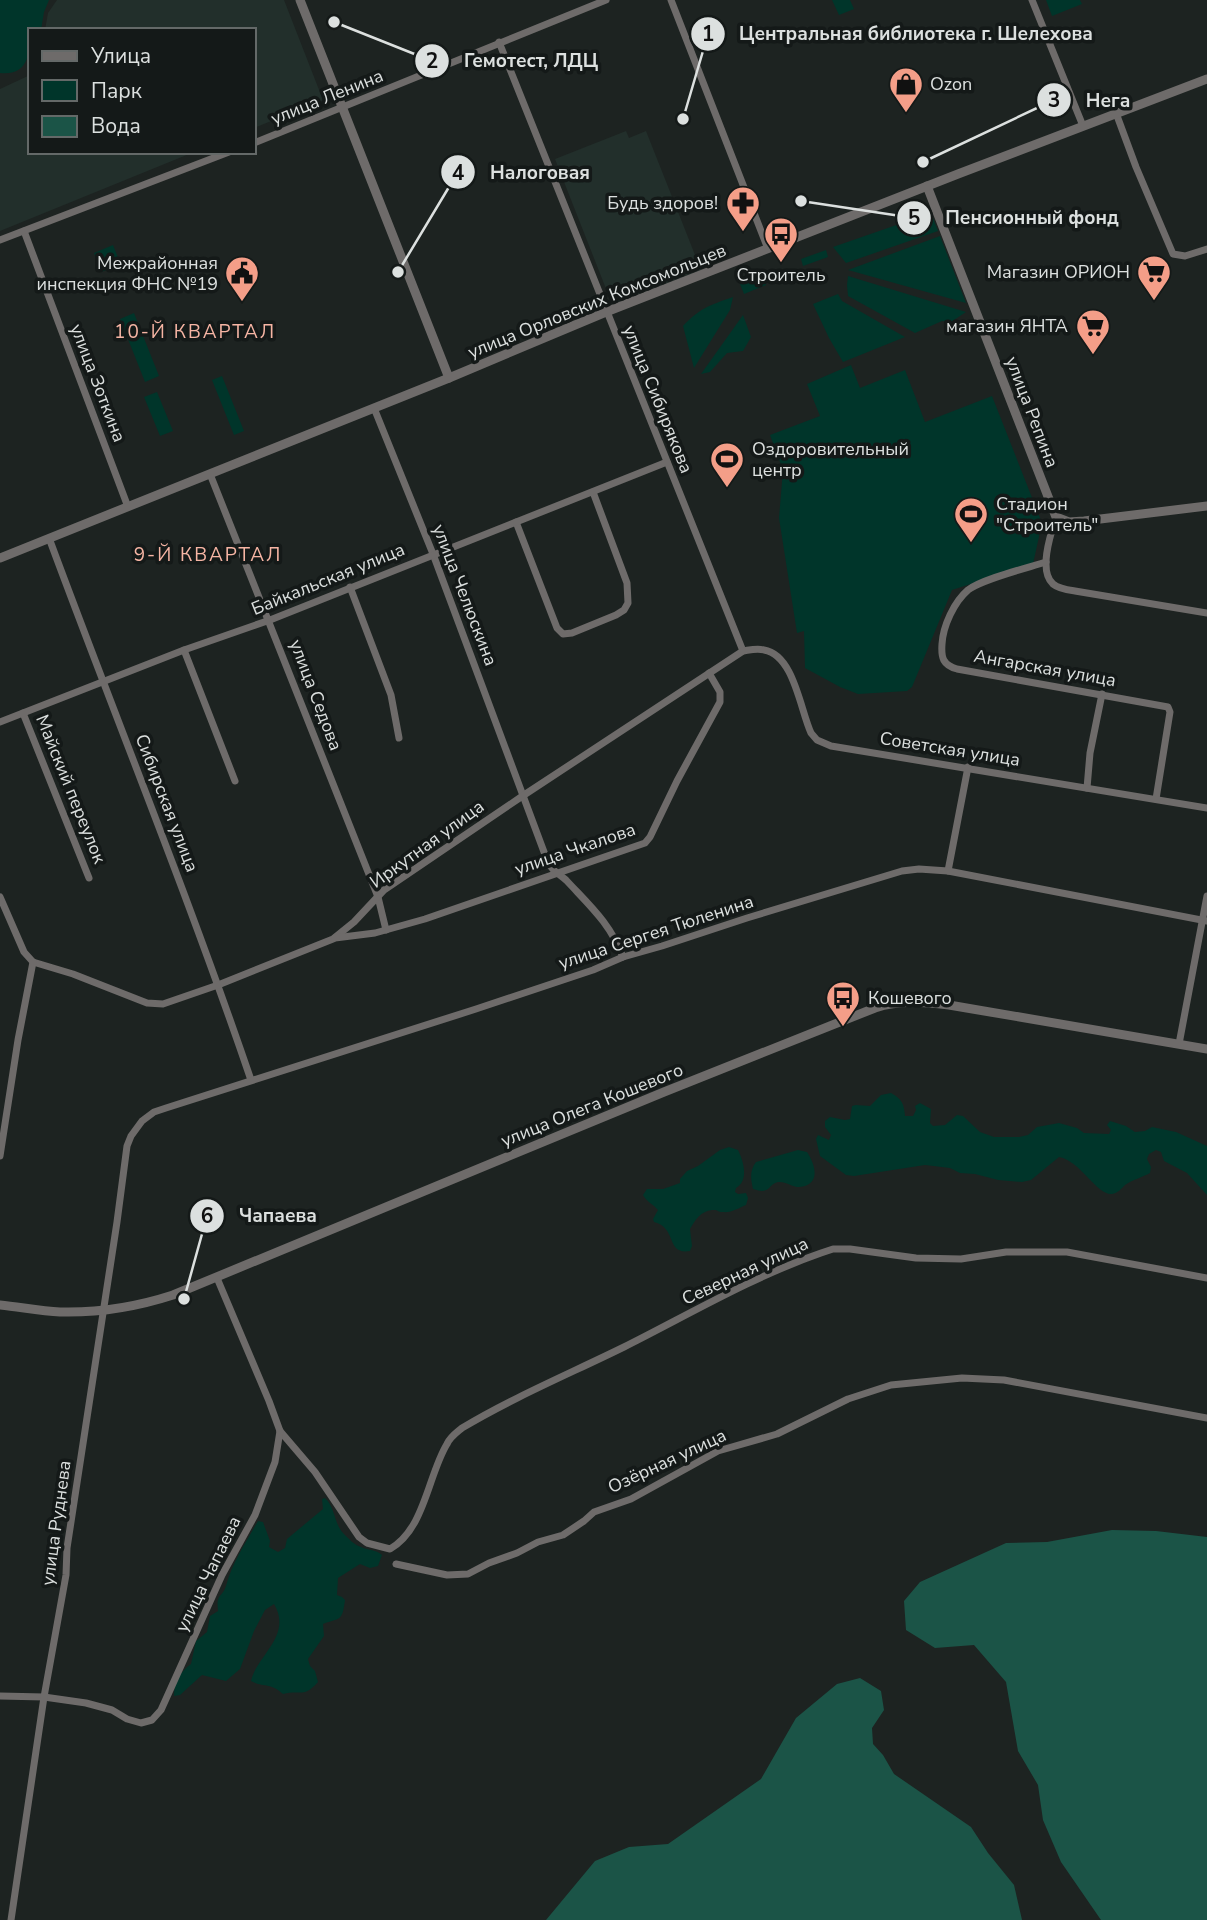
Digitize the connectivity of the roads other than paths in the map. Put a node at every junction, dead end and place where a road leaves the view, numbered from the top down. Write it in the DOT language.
graph roads {
  1 [pos="300,0"];
  2 [pos="606,0"];
  3 [pos="671,0"];
  4 [pos="1032,0"];
  5 [pos="499,42"];
  6 [pos="1207,79"];
  7 [pos="342,108"];
  8 [pos="1116,113"];
  9 [pos="1083,127"];
  10 [pos="256,142"];
  11 [pos="224,154"];
  12 [pos="927,186"];
  13 [pos="24,231"];
  14 [pos="0,240"];
  15 [pos="768,249"];
  16 [pos="1207,249"];
  17 [pos="606,312"];
  18 [pos="449,378"];
  19 [pos="374,408"];
  20 [pos="667,463"];
  21 [pos="210,474"];
  22 [pos="593,492"];
  23 [pos="1207,506"];
  24 [pos="128,507"];
  25 [pos="1056,517"];
  26 [pos="516,522"];
  27 [pos="49,538"];
  28 [pos="433,554"];
  29 [pos="0,558"];
  30 [pos="1046,562"];
  31 [pos="349,587"];
  32 [pos="1207,613"];
  33 [pos="270,620"];
  34 [pos="184,650"];
  35 [pos="743,651"];
  36 [pos="709,673"];
  37 [pos="104,682"];
  38 [pos="1102,694"];
  39 [pos="23,713"];
  40 [pos="0,722"];
  41 [pos="399,738"];
  42 [pos="968,767"];
  43 [pos="235,781"];
  44 [pos="1087,788"];
  45 [pos="524,795"];
  46 [pos="1156,799"];
  47 [pos="1207,808"];
  48 [pos="948,871"];
  49 [pos="558,873"];
  50 [pos="89,878"];
  51 [pos="1207,896"];
  52 [pos="0,897"];
  53 [pos="378,897"];
  54 [pos="4,915"];
  55 [pos="1205,921"];
  56 [pos="386,930"];
  57 [pos="332,939"];
  58 [pos="623,957"];
  59 [pos="33,962"];
  60 [pos="218,985"];
  61 [pos="1179,1044"];
  62 [pos="1207,1049"];
  63 [pos="251,1080"];
  64 [pos="133,1132"];
  65 [pos="0,1156"];
  66 [pos="217,1278"];
  67 [pos="1207,1278"];
  68 [pos="0,1305"];
  69 [pos="103,1310"];
  70 [pos="1207,1418"];
  71 [pos="280,1431"];
  72 [pos="396,1564"];
  73 [pos="0,1696"];
  74 [pos="44,1697"];
  75 [pos="11,1920"];
  1 -- 7 [label="street"];
  2 -- 5 [label="street, улица Ленина"];
  3 -- 15 [label="street"];
  4 -- 9 [label="street"];
  5 -- 7 [label="street, улица Ленина"];
  5 -- 17 [label="street, улица Сибирякова"];
  6 -- 8 [label="street, улица Орловских Комсомольцев"];
  7 -- 10 [label="street, улица Ленина"];
  7 -- 18 [label="street"];
  8 -- 9 [label="street, улица Орловских Комсомольцев"];
  8 -- 16 [label="street"];
  9 -- 12 [label="street, улица Орловских Комсомольцев"];
  11 -- 13 [label="street"];
  12 -- 15 [label="street, улица Орловских Комсомольцев"];
  12 -- 25 [label="street, улица Репина"];
  13 -- 14 [label="street"];
  13 -- 24 [label="street, улица Зоткина"];
  15 -- 17 [label="street, улица Орловских Комсомольцев"];
  17 -- 18 [label="street, улица Орловских Комсомольцев"];
  17 -- 20 [label="street, улица Сибирякова"];
  18 -- 19 [label="street, улица Орловских Комсомольцев"];
  19 -- 21 [label="street, улица Орловских Комсомольцев"];
  19 -- 28 [label="street, улица Челюскина"];
  20 -- 22 [label="street, Байкальская улица"];
  20 -- 35 [label="street, улица Сибирякова"];
  21 -- 24 [label="street, улица Орловских Комсомольцев"];
  21 -- 33 [label="street, улица Седова"];
  22 -- 26 [label="street, Байкальская улица"];
  22 -- 26 [label="street"];
  23 -- 25 [label="street"];
  24 -- 27 [label="street, улица Орловских Комсомольцев"];
  25 -- 30 [label="street"];
  26 -- 28 [label="street, Байкальская улица"];
  27 -- 29 [label="street, улица Орловских Комсомольцев"];
  27 -- 37 [label="street, Сибирская улица"];
  28 -- 31 [label="street, Байкальская улица"];
  28 -- 45 [label="street, улица Челюскина"];
  30 -- 32 [label="street"];
  30 -- 38 [label="street, Ангарская улица"];
  31 -- 33 [label="street, Байкальская улица"];
  31 -- 41 [label="street"];
  33 -- 34 [label="street, Байкальская улица"];
  33 -- 53 [label="street, улица Седова"];
  34 -- 37 [label="street, Байкальская улица"];
  34 -- 43 [label="street"];
  35 -- 36 [label="street, Иркутная улица"];
  35 -- 42 [label="street, Советская улица"];
  36 -- 45 [label="street, Иркутная улица"];
  36 -- 49 [label="street, улица Чкалова"];
  37 -- 39 [label="street, Байкальская улица"];
  37 -- 60 [label="street, Сибирская улица"];
  38 -- 44 [label="street"];
  38 -- 46 [label="street, Ангарская улица"];
  39 -- 40 [label="street, Байкальская улица"];
  39 -- 50 [label="street, Майский переулок"];
  42 -- 44 [label="street, Советская улица"];
  42 -- 48 [label="street"];
  44 -- 46 [label="street, Советская улица"];
  45 -- 49 [label="street, улица Челюскина"];
  45 -- 53 [label="street, Иркутная улица"];
  46 -- 47 [label="street, Советская улица"];
  48 -- 55 [label="street, улица Сергея Тюленина"];
  48 -- 58 [label="street, улица Сергея Тюленина"];
  49 -- 56 [label="street, улица Чкалова"];
  49 -- 58 [label="street, улица Челюскина"];
  51 -- 55 [label="street"];
  52 -- 54 [label="street"];
  53 -- 56 [label="street, улица Седова"];
  53 -- 57 [label="street, Иркутная улица"];
  54 -- 59 [label="street"];
  55 -- 61 [label="street"];
  56 -- 57 [label="street, улица Чкалова"];
  57 -- 60 [label="street, Иркутная улица"];
  58 -- 63 [label="street, улица Сергея Тюленина"];
  59 -- 60 [label="street, Иркутная улица"];
  59 -- 65 [label="street"];
  60 -- 63 [label="street, Сибирская улица"];
  61 -- 62 [label="street, улица Олега Кошевого"];
  61 -- 66 [label="street, улица Олега Кошевого"];
  63 -- 64 [label="street, улица Сергея Тюленина"];
  64 -- 69 [label="street, улица Руднева"];
  66 -- 69 [label="street, улица Олега Кошевого"];
  66 -- 71 [label="street"];
  67 -- 71 [label="street, Северная улица"];
  68 -- 69 [label="street, улица Олега Кошевого"];
  69 -- 74 [label="street, улица Руднева"];
  70 -- 72 [label="street, Озёрная улица"];
  71 -- 74 [label="street, улица Чапаева"];
  73 -- 74 [label="street"];
  74 -- 75 [label="street, улица Руднева"];
}
